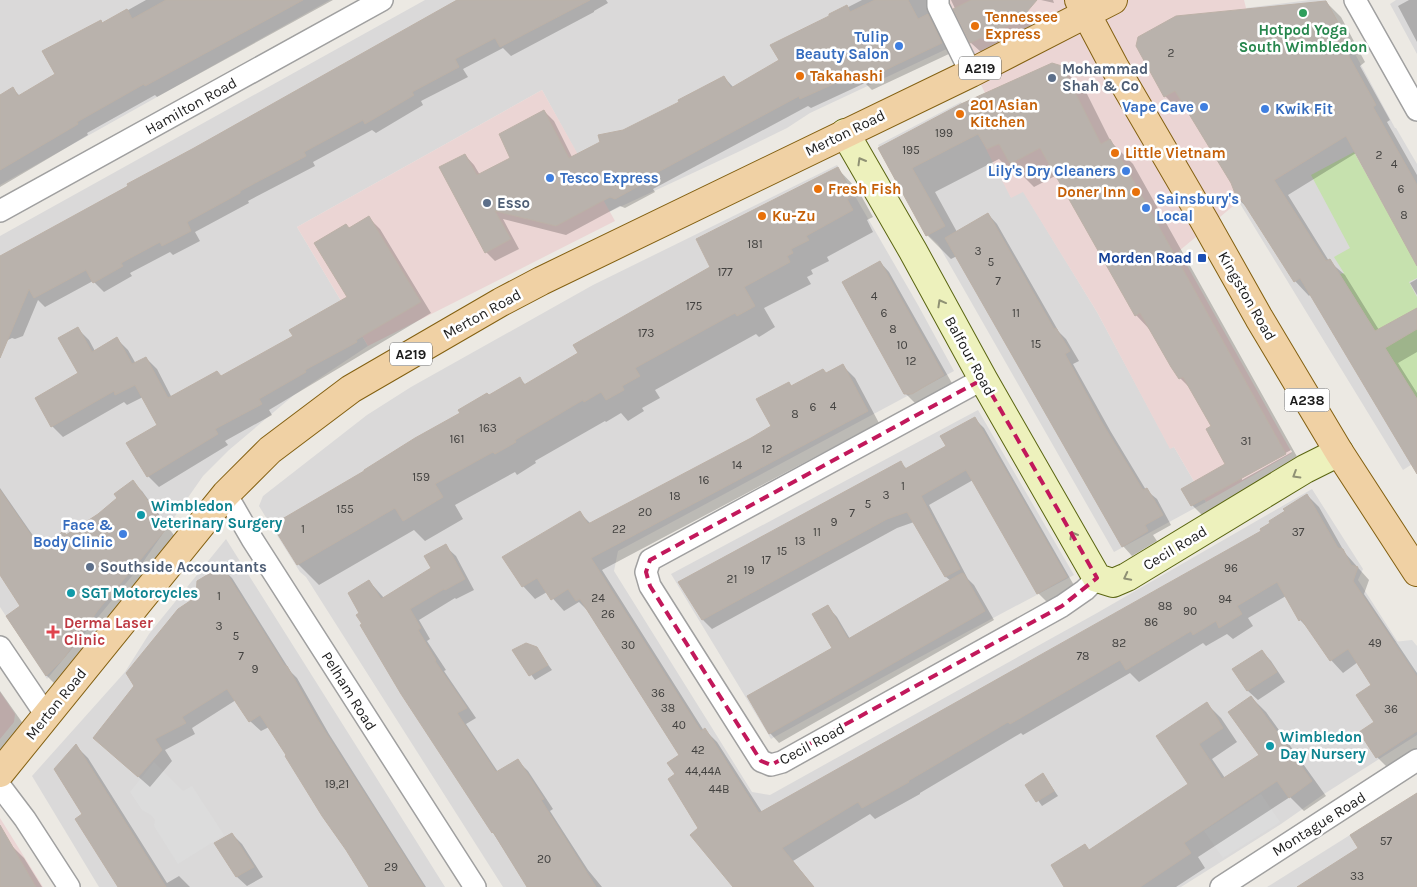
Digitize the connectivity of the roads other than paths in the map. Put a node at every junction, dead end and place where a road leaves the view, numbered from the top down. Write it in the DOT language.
graph roads {
  1 [pos="382,0"];
  2 [pos="938,0"];
  3 [pos="1113,0"];
  4 [pos="1355,0"];
  5 [pos="1083,7"];
  6 [pos="971,73"];
  7 [pos="1417,110"];
  8 [pos="845,133"];
  9 [pos="0,211"];
  10 [pos="983,380"];
  11 [pos="1339,452"];
  12 [pos="226,494"];
  13 [pos="1417,572"];
  14 [pos="1097,578"];
  15 [pos="0,647"];
  16 [pos="46,715"];
  17 [pos="1417,760"];
  18 [pos="0,773"];
  19 [pos="0,786"];
  20 [pos="69,887"];
  21 [pos="474,887"];
  22 [pos="1221,887"];
  1 -- 9 [label="street, Hamilton Road"];
  2 -- 6 [label="street"];
  3 -- 5 [label="main road, A219"];
  4 -- 7 [label="street"];
  5 -- 6 [label="main road, Merton Road / A219"];
  5 -- 11 [label="main road, Kingston Road / A238"];
  6 -- 8 [label="main road, Merton Road / A219"];
  10 -- 8 [label="street, Balfour Road, one-way"];
  8 -- 12 [label="main road, Merton Road / A219"];
  14 -- 10 [label="street, Balfour Road, one-way"];
  10 -- 14 [label="street, Cecil Road"];
  11 -- 13 [label="main road, Kingston Road / A238"];
  11 -- 14 [label="street, Cecil Road, one-way"];
  12 -- 16 [label="main road, Merton Road / A219"];
  12 -- 21 [label="street, Pelham Road"];
  15 -- 16 [label="street"];
  16 -- 18 [label="main road, Merton Road / A219"];
  17 -- 22 [label="street, Montague Road"];
  19 -- 20 [label="street"];
}
